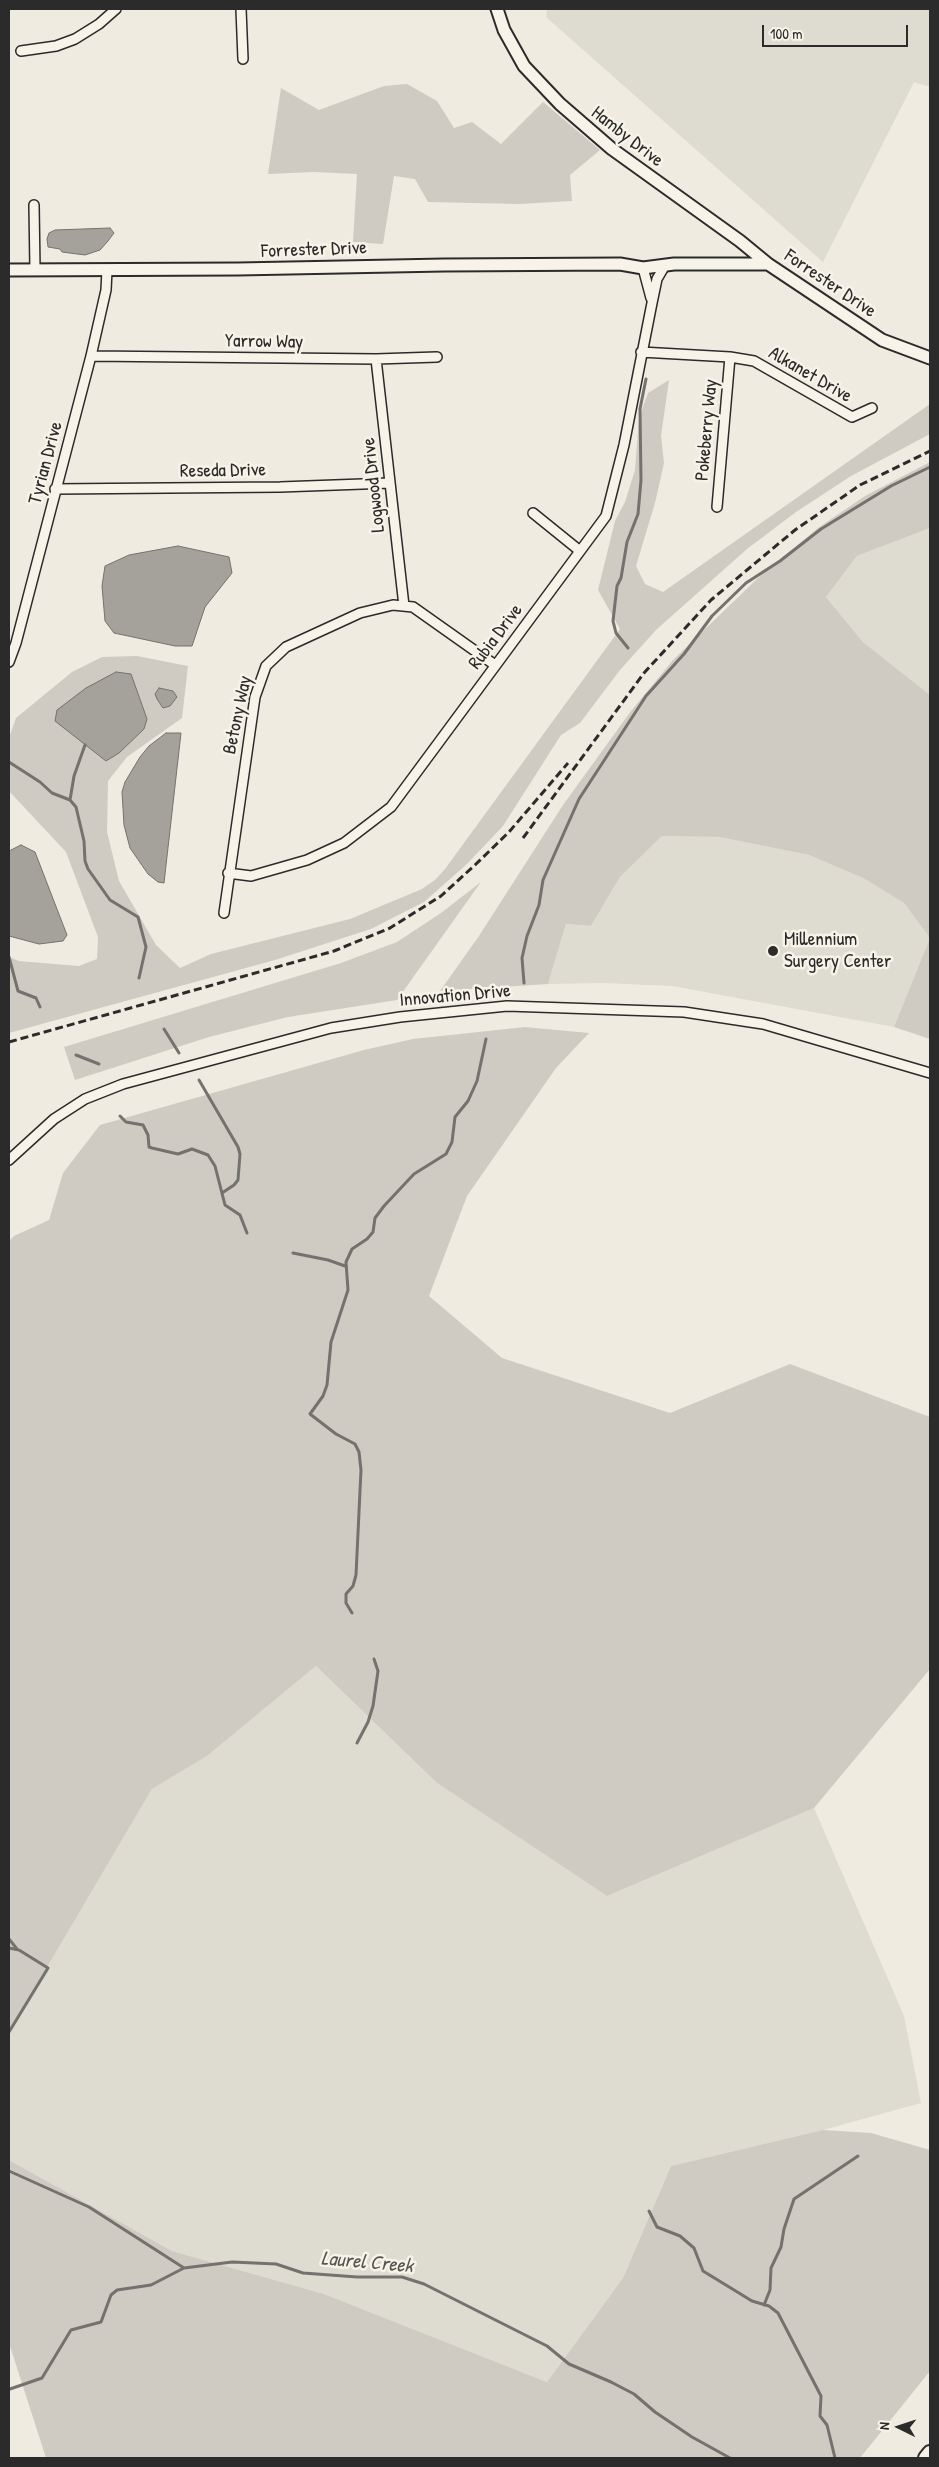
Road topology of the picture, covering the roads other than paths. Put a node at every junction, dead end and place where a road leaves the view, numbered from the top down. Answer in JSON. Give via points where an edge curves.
{"nodes":[{"id":1,"x":116,"y":9,"type":"edge"},
{"id":2,"x":241,"y":9,"type":"edge"},
{"id":3,"x":497,"y":9,"type":"edge"},
{"id":4,"x":20,"y":51,"type":"dead end"},
{"id":5,"x":243,"y":59,"type":"dead end"},
{"id":6,"x":34,"y":205,"type":"dead end"},
{"id":7,"x":620,"y":264,"type":"junction"},
{"id":8,"x":768,"y":264,"type":"junction"},
{"id":9,"x":669,"y":265,"type":"junction"},
{"id":10,"x":643,"y":268,"type":"junction"},
{"id":11,"x":9,"y":270,"type":"edge"},
{"id":12,"x":35,"y":270,"type":"junction"},
{"id":13,"x":107,"y":270,"type":"junction"},
{"id":14,"x":652,"y":303,"type":"junction"},
{"id":15,"x":641,"y":352,"type":"junction"},
{"id":16,"x":91,"y":356,"type":"junction"},
{"id":17,"x":437,"y":357,"type":"dead end"},
{"id":18,"x":730,"y":357,"type":"junction"},
{"id":19,"x":930,"y":358,"type":"edge"},
{"id":20,"x":376,"y":360,"type":"junction"},
{"id":21,"x":872,"y":408,"type":"dead end"},
{"id":22,"x":390,"y":482,"type":"junction"},
{"id":23,"x":55,"y":489,"type":"junction"},
{"id":24,"x":717,"y":507,"type":"dead end"},
{"id":25,"x":533,"y":513,"type":"dead end"},
{"id":26,"x":580,"y":551,"type":"junction"},
{"id":27,"x":404,"y":606,"type":"junction"},
{"id":28,"x":9,"y":662,"type":"edge"},
{"id":29,"x":495,"y":665,"type":"junction"},
{"id":30,"x":228,"y":873,"type":"junction"},
{"id":31,"x":224,"y":913,"type":"dead end"},
{"id":32,"x":930,"y":1072,"type":"edge"},
{"id":33,"x":9,"y":1160,"type":"edge"},
{"id":34,"x":930,"y":2453,"type":"edge"},
{"id":35,"x":926,"y":2458,"type":"edge"}],
"edges":[{"from":1,"to":4,"type":"street","via":[[75,39],[56,46]]},
{"from":2,"to":5,"type":"street"},
{"from":3,"to":8,"type":"street","name":"Hamby Drive","via":[[517,55],[560,104],[612,149]]},
{"from":6,"to":12,"type":"street"},
{"from":7,"to":9,"type":"street","name":"Forrester Drive","via":[[664,260]]},
{"from":7,"to":10,"type":"street","name":"Forrester Drive"},
{"from":7,"to":13,"type":"street","name":"Forrester Drive"},
{"from":8,"to":9,"type":"street","name":"Forrester Drive"},
{"from":8,"to":19,"type":"street","name":"Forrester Drive","via":[[882,340]]},
{"from":9,"to":10,"type":"street","name":"Forrester Drive"},
{"from":9,"to":14,"type":"street","name":"Rubia Drive","via":[[657,279]]},
{"from":10,"to":14,"type":"street","name":"Rubia Drive"},
{"from":11,"to":12,"type":"street","name":"Forrester Drive"},
{"from":12,"to":13,"type":"street","name":"Forrester Drive"},
{"from":13,"to":16,"type":"street","name":"Tyrian Drive","via":[[106,290]]},
{"from":14,"to":15,"type":"street","name":"Rubia Drive"},
{"from":15,"to":18,"type":"street","name":"Alkanet Drive"},
{"from":15,"to":26,"type":"street","name":"Rubia Drive","via":[[624,445],[606,516]]},
{"from":16,"to":20,"type":"street","name":"Yarrow Way"},
{"from":16,"to":23,"type":"street","name":"Tyrian Drive"},
{"from":17,"to":20,"type":"street","name":"Yarrow Way"},
{"from":18,"to":21,"type":"street","name":"Alkanet Drive","via":[[754,361],[852,417]]},
{"from":18,"to":24,"type":"street","name":"Pokeberry Way"},
{"from":20,"to":22,"type":"street","name":"Logwood Drive"},
{"from":22,"to":23,"type":"street","name":"Reseda Drive","via":[[280,487]]},
{"from":22,"to":27,"type":"street","name":"Logwood Drive"},
{"from":23,"to":28,"type":"street","name":"Tyrian Drive"},
{"from":25,"to":26,"type":"street"},
{"from":26,"to":29,"type":"street","name":"Rubia Drive"},
{"from":27,"to":29,"type":"street","name":"Betony Way","via":[[412,607]]},
{"from":27,"to":30,"type":"street","name":"Betony Way","via":[[393,604],[360,613],[286,647],[266,666],[255,697]]},
{"from":29,"to":30,"type":"street","name":"Rubia Drive","via":[[391,807],[344,843],[307,860],[251,876]]},
{"from":30,"to":31,"type":"street","name":"Betony Way"},
{"from":32,"to":33,"type":"street","name":"Innovation Drive","via":[[764,1024],[702,1014],[498,1007],[331,1028],[123,1084],[54,1118]]},
{"from":34,"to":35,"type":"main road"}]}
